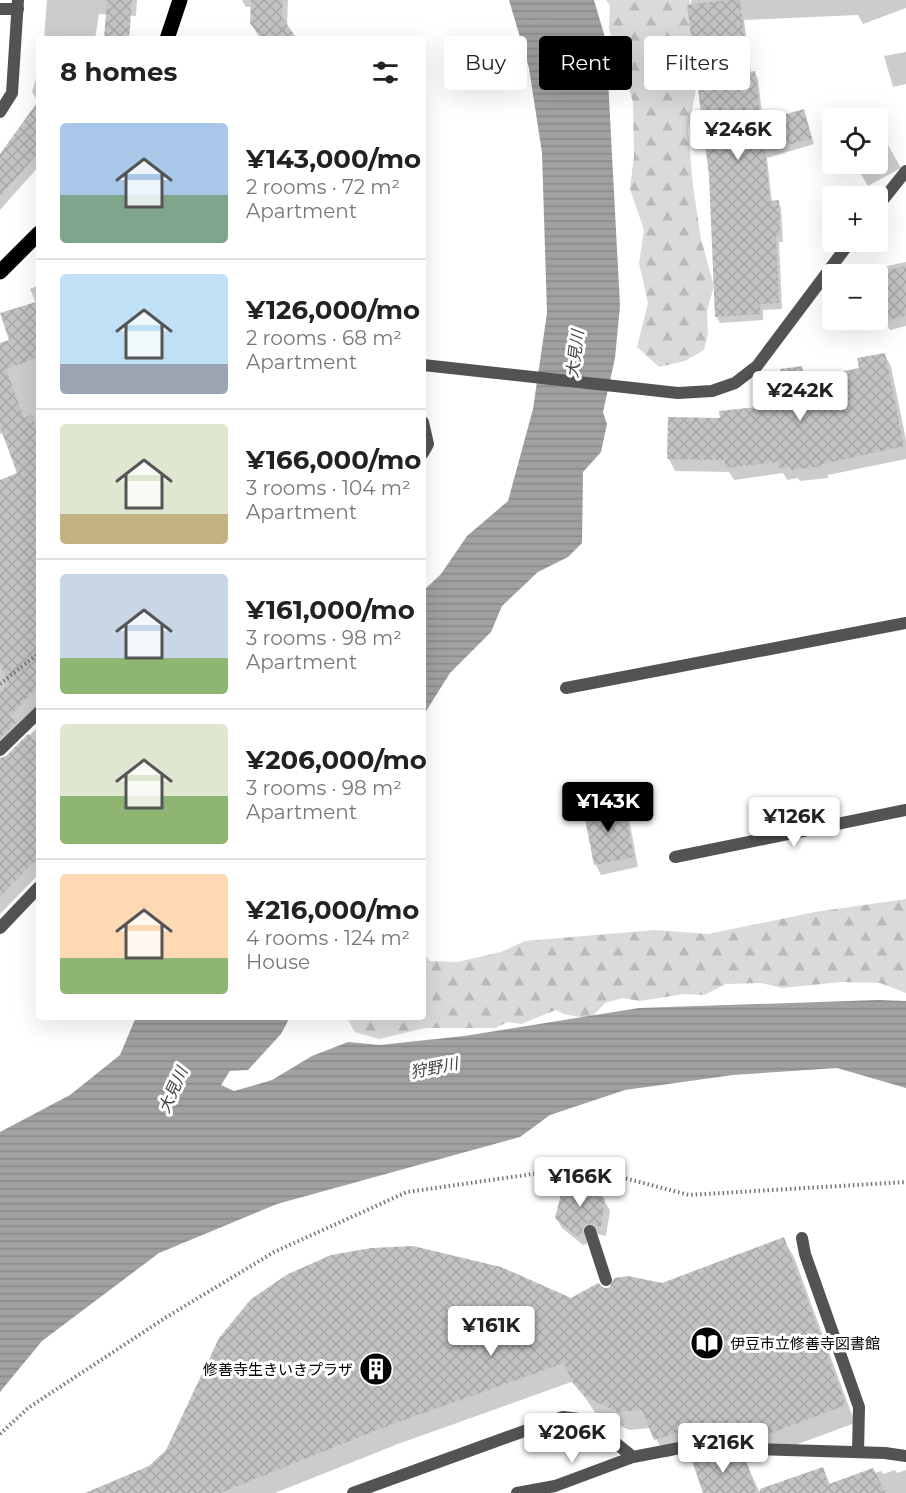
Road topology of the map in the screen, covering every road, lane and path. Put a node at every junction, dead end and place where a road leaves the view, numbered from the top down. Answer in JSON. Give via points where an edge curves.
{"nodes":[{"id":1,"x":180,"y":0,"type":"edge"},
{"id":2,"x":18,"y":4,"type":"edge"},
{"id":3,"x":0,"y":9,"type":"edge"},
{"id":4,"x":168,"y":36,"type":"edge"},
{"id":5,"x":0,"y":112,"type":"edge"},
{"id":6,"x":906,"y":171,"type":"edge"},
{"id":7,"x":888,"y":194,"type":"edge"},
{"id":8,"x":36,"y":236,"type":"edge"},
{"id":9,"x":842,"y":252,"type":"edge"},
{"id":10,"x":0,"y":272,"type":"edge"},
{"id":11,"x":426,"y":365,"type":"edge"},
{"id":12,"x":906,"y":624,"type":"edge"},
{"id":13,"x":36,"y":655,"type":"edge"},
{"id":14,"x":0,"y":684,"type":"edge"},
{"id":15,"x":566,"y":688,"type":"dead end"},
{"id":16,"x":36,"y":715,"type":"edge"},
{"id":17,"x":0,"y":750,"type":"edge"},
{"id":18,"x":906,"y":810,"type":"edge"},
{"id":19,"x":675,"y":857,"type":"dead end"},
{"id":20,"x":36,"y":890,"type":"edge"},
{"id":21,"x":0,"y":928,"type":"edge"},
{"id":22,"x":906,"y":1182,"type":"edge"},
{"id":23,"x":590,"y":1231,"type":"dead end"},
{"id":24,"x":802,"y":1238,"type":"dead end"},
{"id":25,"x":606,"y":1280,"type":"dead end"},
{"id":26,"x":0,"y":1434,"type":"edge"},
{"id":27,"x":858,"y":1452,"type":"junction"},
{"id":28,"x":906,"y":1456,"type":"edge"},
{"id":29,"x":633,"y":1457,"type":"junction"},
{"id":30,"x":352,"y":1493,"type":"edge"},
{"id":31,"x":517,"y":1493,"type":"edge"}],
"edges":[{"from":1,"to":4,"type":"main road"},
{"from":2,"to":3,"type":"street"},
{"from":2,"to":5,"type":"street","via":[[12,93]]},
{"from":6,"to":7,"type":"street"},
{"from":8,"to":10,"type":"main road"},
{"from":9,"to":11,"type":"street","via":[[757,366],[728,386],[712,391],[678,393]]},
{"from":12,"to":15,"type":"street"},
{"from":13,"to":14,"type":"path"},
{"from":16,"to":17,"type":"street"},
{"from":18,"to":19,"type":"street"},
{"from":20,"to":21,"type":"street"},
{"from":22,"to":26,"type":"path","via":[[689,1195],[582,1167],[407,1192],[273,1252],[28,1408]]},
{"from":23,"to":25,"type":"street"},
{"from":24,"to":27,"type":"street","via":[[859,1407]]},
{"from":27,"to":28,"type":"street"},
{"from":27,"to":29,"type":"street","via":[[685,1448]]},
{"from":29,"to":30,"type":"street","via":[[587,1420],[563,1417]]},
{"from":29,"to":31,"type":"street","via":[[555,1486]]}]}
